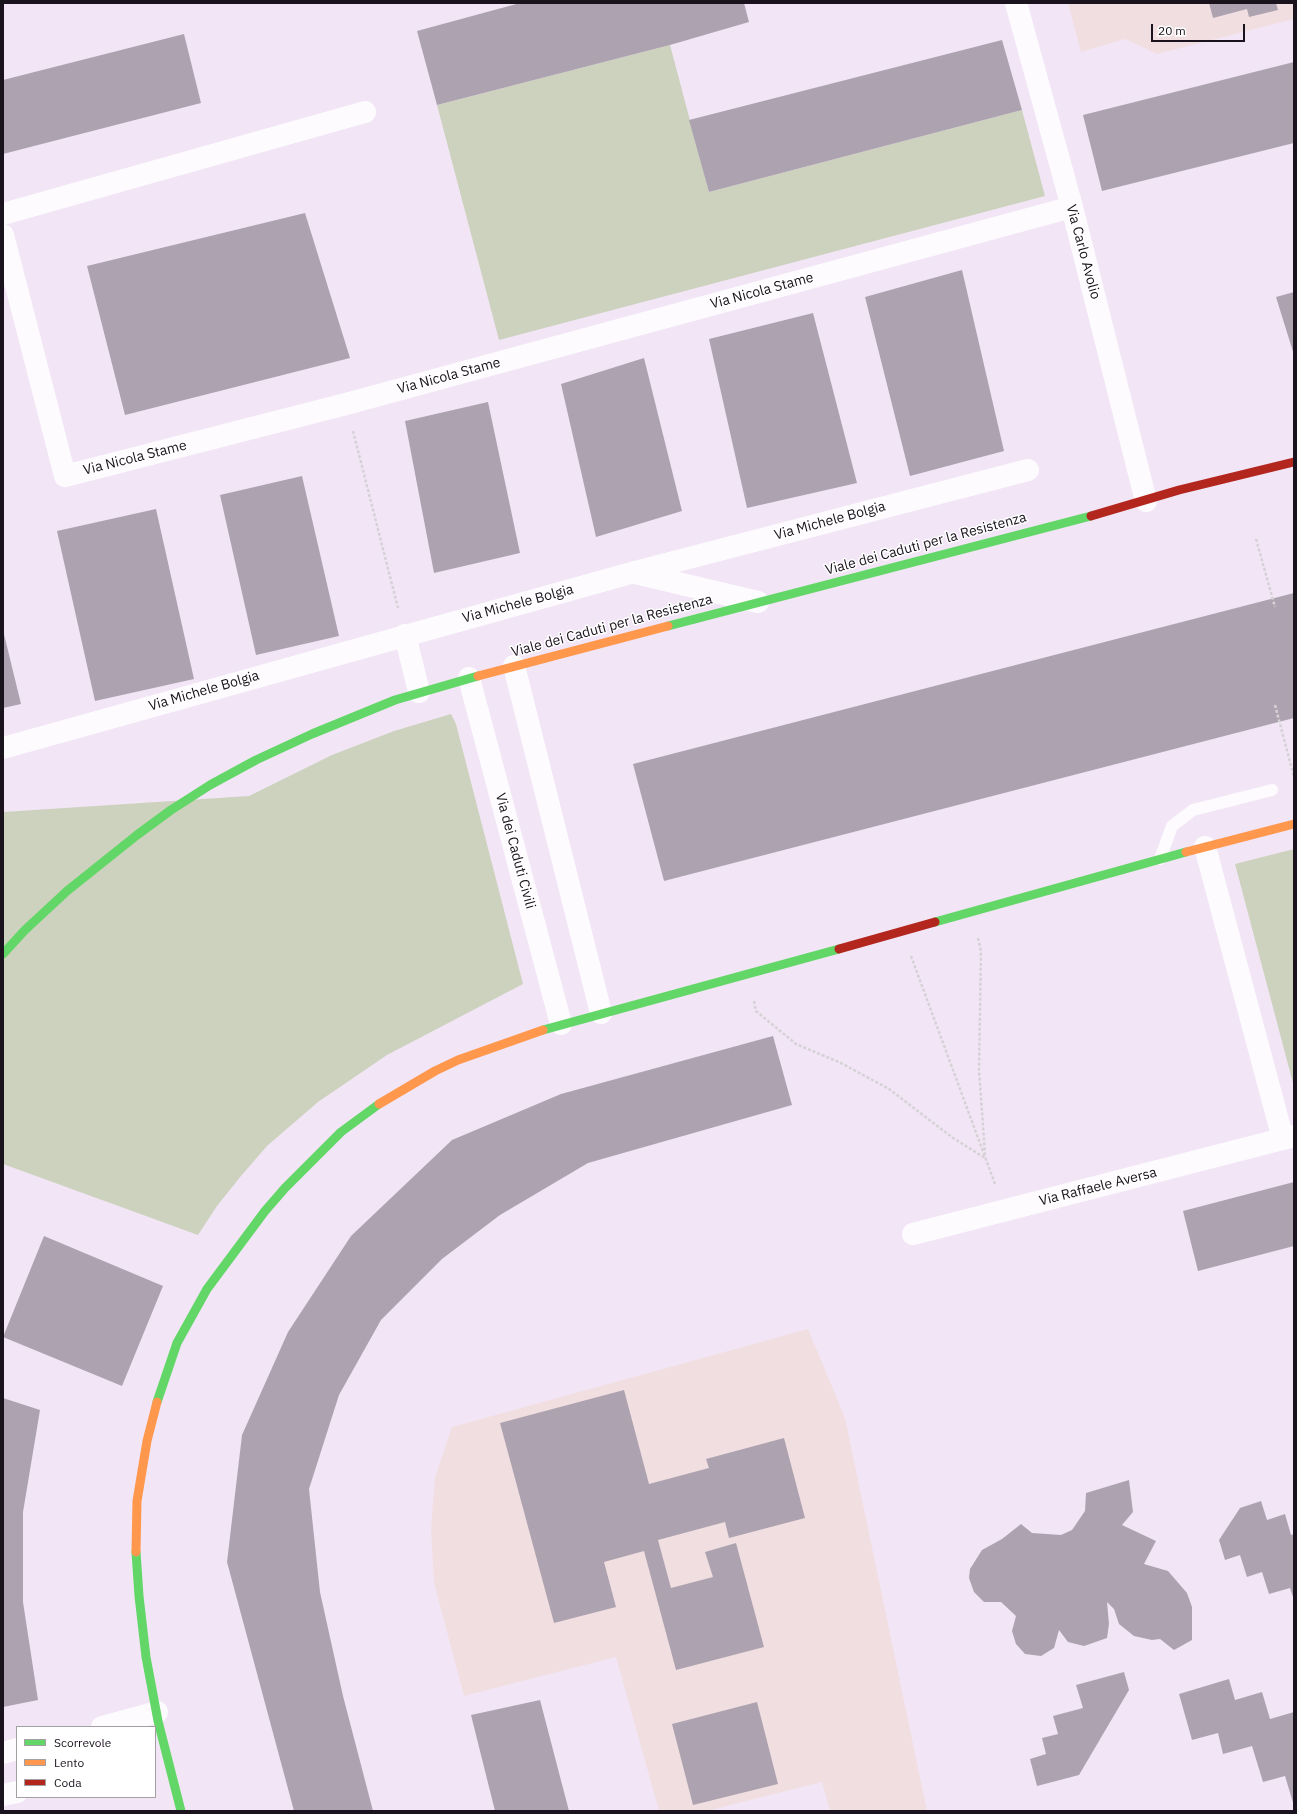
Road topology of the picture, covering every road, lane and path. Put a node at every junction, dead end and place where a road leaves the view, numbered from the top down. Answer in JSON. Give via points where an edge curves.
{"nodes":[{"id":1,"x":1016,"y":3,"type":"edge"},
{"id":2,"x":365,"y":112,"type":"dead end"},
{"id":3,"x":1072,"y":207,"type":"junction"},
{"id":4,"x":3,"y":214,"type":"edge"},
{"id":5,"x":3,"y":235,"type":"edge"},
{"id":6,"x":346,"y":404,"type":"junction"},
{"id":7,"x":1294,"y":462,"type":"edge"},
{"id":8,"x":1028,"y":470,"type":"dead end"},
{"id":9,"x":1146,"y":501,"type":"junction"},
{"id":10,"x":1256,"y":539,"type":"dead end"},
{"id":11,"x":632,"y":573,"type":"junction"},
{"id":12,"x":758,"y":602,"type":"junction"},
{"id":13,"x":1275,"y":607,"type":"dead end"},
{"id":14,"x":405,"y":635,"type":"junction"},
{"id":15,"x":514,"y":666,"type":"junction"},
{"id":16,"x":469,"y":678,"type":"junction"},
{"id":17,"x":419,"y":692,"type":"junction"},
{"id":18,"x":1275,"y":705,"type":"dead end"},
{"id":19,"x":3,"y":748,"type":"edge"},
{"id":20,"x":1294,"y":777,"type":"edge"},
{"id":21,"x":1272,"y":790,"type":"dead end"},
{"id":22,"x":1294,"y":824,"type":"edge"},
{"id":23,"x":1205,"y":847,"type":"junction"},
{"id":24,"x":1160,"y":859,"type":"junction"},
{"id":25,"x":971,"y":910,"type":"junction"},
{"id":26,"x":901,"y":930,"type":"junction"},
{"id":27,"x":3,"y":954,"type":"edge"},
{"id":28,"x":747,"y":974,"type":"junction"},
{"id":29,"x":601,"y":1012,"type":"junction"},
{"id":30,"x":561,"y":1024,"type":"junction"},
{"id":31,"x":1289,"y":1138,"type":"edge"},
{"id":32,"x":985,"y":1158,"type":"junction"},
{"id":33,"x":1005,"y":1211,"type":"junction"},
{"id":34,"x":913,"y":1234,"type":"dead end"},
{"id":35,"x":157,"y":1712,"type":"junction"},
{"id":36,"x":106,"y":1726,"type":"edge"},
{"id":37,"x":16,"y":1749,"type":"edge"},
{"id":38,"x":3,"y":1753,"type":"edge"},
{"id":39,"x":160,"y":1753,"type":"edge"},
{"id":40,"x":16,"y":1792,"type":"edge"},
{"id":41,"x":3,"y":1795,"type":"edge"},
{"id":42,"x":181,"y":1811,"type":"edge"}],
"edges":[{"from":1,"to":3,"type":"street","name":"Via Carlo Avolio"},
{"from":2,"to":4,"type":"street"},
{"from":3,"to":6,"type":"street","name":"Via Nicola Stame"},
{"from":3,"to":9,"type":"street","name":"Via Carlo Avolio"},
{"from":5,"to":6,"type":"street","name":"Via Nicola Stame","via":[[65,476]]},
{"from":6,"to":14,"type":"path"},
{"from":7,"to":9,"type":"street","name":"Viale dei Caduti per la Resistenza","via":[[1179,490]]},
{"from":8,"to":11,"type":"street","name":"Via Michele Bolgia"},
{"from":9,"to":12,"type":"street","name":"Viale dei Caduti per la Resistenza"},
{"from":10,"to":13,"type":"path"},
{"from":11,"to":12,"type":"street","name":"Via Michele Bolgia"},
{"from":11,"to":14,"type":"street","name":"Via Michele Bolgia"},
{"from":12,"to":15,"type":"street","name":"Viale dei Caduti per la Resistenza"},
{"from":14,"to":17,"type":"street"},
{"from":14,"to":19,"type":"street","name":"Via Michele Bolgia"},
{"from":15,"to":16,"type":"street","name":"Viale dei Caduti per la Resistenza"},
{"from":15,"to":29,"type":"street"},
{"from":16,"to":17,"type":"street","name":"Viale dei Caduti per la Resistenza"},
{"from":16,"to":30,"type":"street","name":"Via dei Caduti Civili"},
{"from":17,"to":27,"type":"street","name":"Viale dei Caduti per la Resistenza","via":[[341,721],[256,760],[210,786],[137,835],[67,891]]},
{"from":18,"to":20,"type":"path"},
{"from":21,"to":24,"type":"lane","via":[[1192,810],[1172,826]]},
{"from":22,"to":23,"type":"street"},
{"from":23,"to":24,"type":"street"},
{"from":23,"to":31,"type":"street","name":"Via Raffaele Aversa"},
{"from":24,"to":25,"type":"street"},
{"from":25,"to":26,"type":"street"},
{"from":25,"to":32,"type":"path","via":[[982,951],[979,1070]]},
{"from":26,"to":28,"type":"street"},
{"from":26,"to":32,"type":"path"},
{"from":28,"to":29,"type":"street"},
{"from":28,"to":32,"type":"path","via":[[756,1011],[796,1044],[841,1063],[890,1089],[953,1138]]},
{"from":29,"to":30,"type":"street"},
{"from":30,"to":35,"type":"street","via":[[458,1060],[370,1109],[341,1132],[285,1188],[247,1233],[207,1289],[177,1343],[168,1367],[147,1441],[137,1501],[136,1561],[139,1596],[146,1658]]},
{"from":31,"to":33,"type":"street","name":"Via Raffaele Aversa"},
{"from":32,"to":33,"type":"path"},
{"from":33,"to":34,"type":"street","name":"Via Raffaele Aversa"},
{"from":35,"to":36,"type":"street"},
{"from":35,"to":39,"type":"street"},
{"from":37,"to":38,"type":"street"},
{"from":39,"to":42,"type":"street"},
{"from":40,"to":41,"type":"street"}]}
